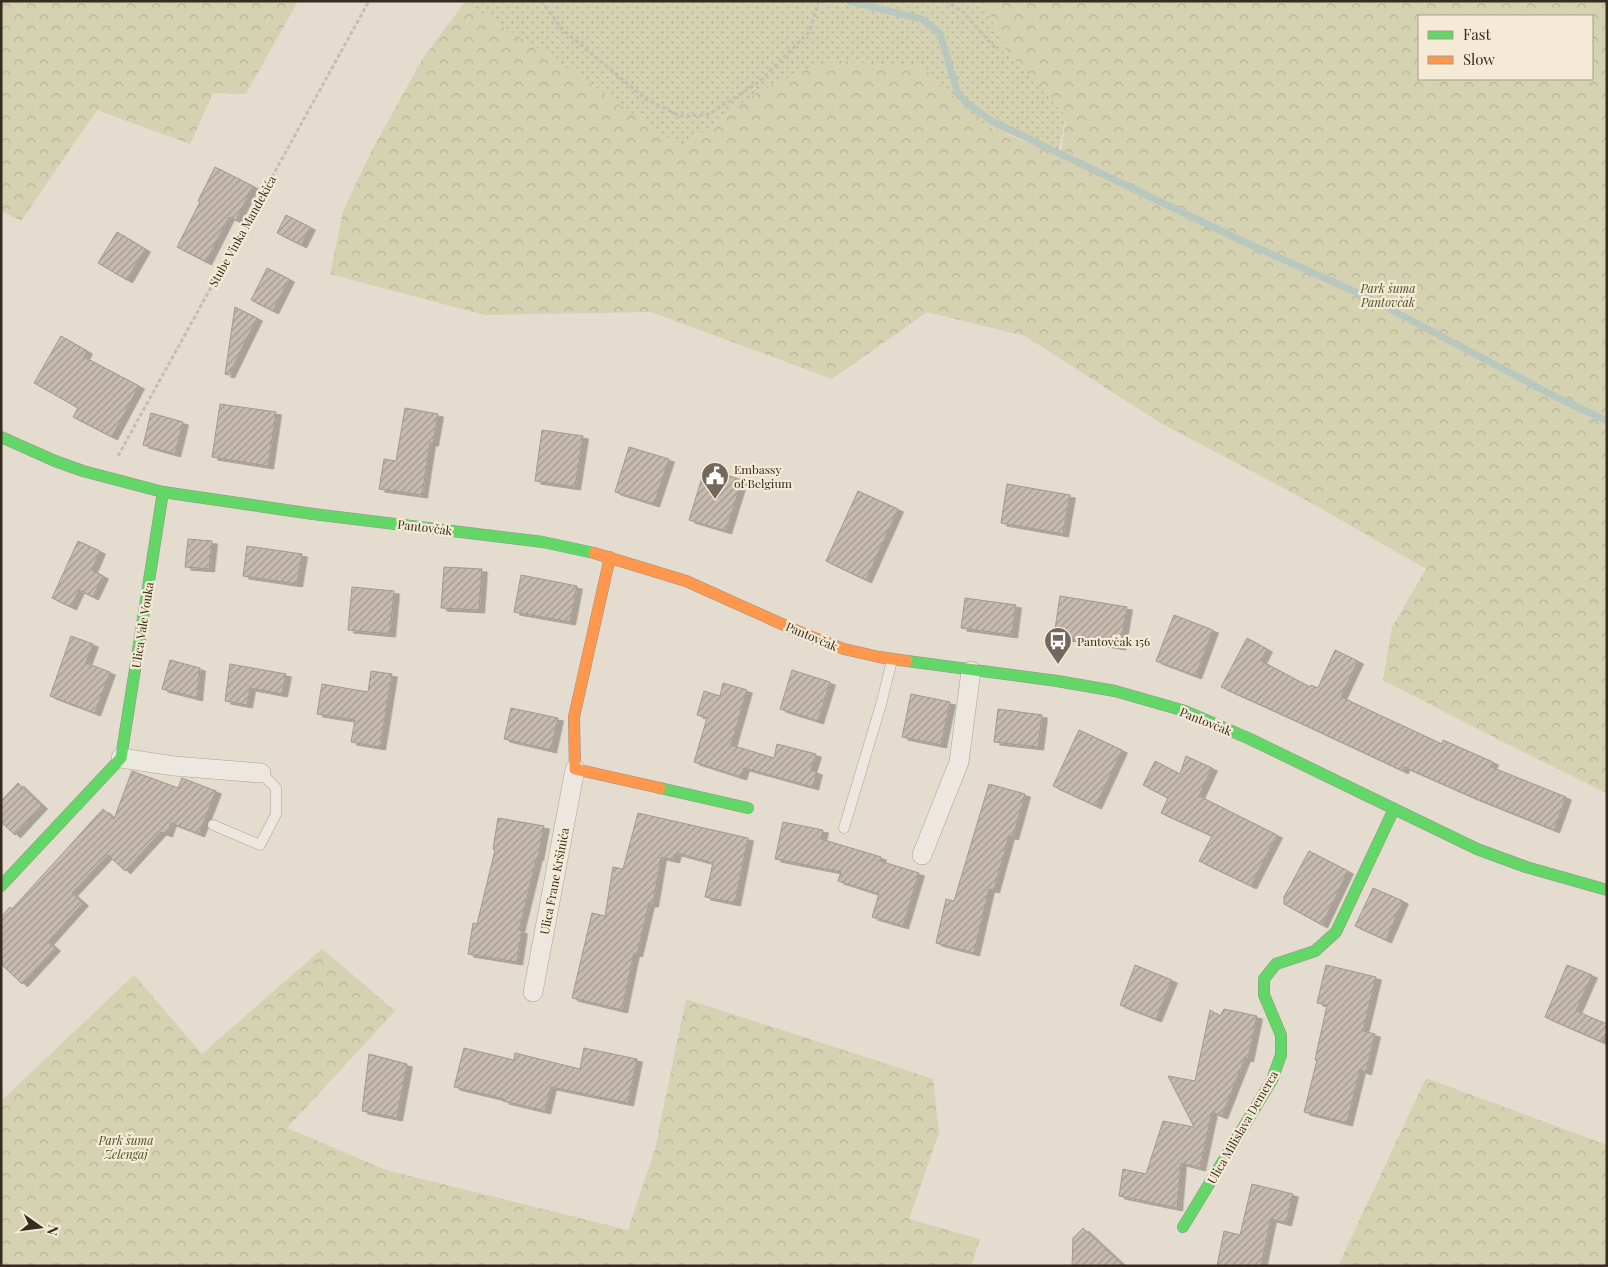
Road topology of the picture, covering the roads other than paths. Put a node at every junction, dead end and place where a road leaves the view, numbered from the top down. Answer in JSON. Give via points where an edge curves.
{"nodes":[{"id":1,"x":1,"y":437,"type":"edge"},
{"id":2,"x":163,"y":492,"type":"junction"},
{"id":3,"x":610,"y":557,"type":"junction"},
{"id":4,"x":892,"y":660,"type":"junction"},
{"id":5,"x":971,"y":670,"type":"junction"},
{"id":6,"x":121,"y":758,"type":"junction"},
{"id":7,"x":575,"y":769,"type":"junction"},
{"id":8,"x":261,"y":773,"type":"joint"},
{"id":9,"x":748,"y":808,"type":"dead end"},
{"id":10,"x":1394,"y":809,"type":"junction"},
{"id":11,"x":214,"y":825,"type":"dead end"},
{"id":12,"x":844,"y":828,"type":"dead end"},
{"id":13,"x":922,"y":855,"type":"dead end"},
{"id":14,"x":1,"y":886,"type":"edge"},
{"id":15,"x":1607,"y":890,"type":"edge"},
{"id":16,"x":534,"y":992,"type":"dead end"},
{"id":17,"x":1183,"y":1227,"type":"dead end"}],
"edges":[{"from":1,"to":2,"type":"main road","name":"Pantovčak","via":[[83,471]]},
{"from":2,"to":3,"type":"main road","name":"Pantovčak","via":[[543,542]]},
{"from":2,"to":6,"type":"main road","name":"Ulica Vale Vouka"},
{"from":3,"to":4,"type":"main road","name":"Pantovčak","via":[[686,581],[844,649]]},
{"from":3,"to":7,"type":"main road","name":"Ulica Frane Kršinića","via":[[574,717]]},
{"from":4,"to":5,"type":"main road","name":"Pantovčak"},
{"from":4,"to":12,"type":"lane"},
{"from":5,"to":10,"type":"main road","name":"Pantovčak","via":[[1116,691],[1185,712],[1250,739]]},
{"from":5,"to":13,"type":"street","via":[[959,762]]},
{"from":6,"to":8,"type":"street"},
{"from":6,"to":14,"type":"main road"},
{"from":7,"to":9,"type":"main road"},
{"from":7,"to":16,"type":"street","name":"Ulica Frane Kršinića"},
{"from":8,"to":11,"type":"lane","via":[[276,788],[276,814],[260,845]]},
{"from":10,"to":15,"type":"main road","name":"Pantovčak","via":[[1477,849]]},
{"from":10,"to":17,"type":"main road","name":"Ulica Milislava Demerca","via":[[1336,932],[1315,951],[1276,964],[1264,979],[1264,995],[1281,1035],[1281,1055],[1272,1080]]}]}
